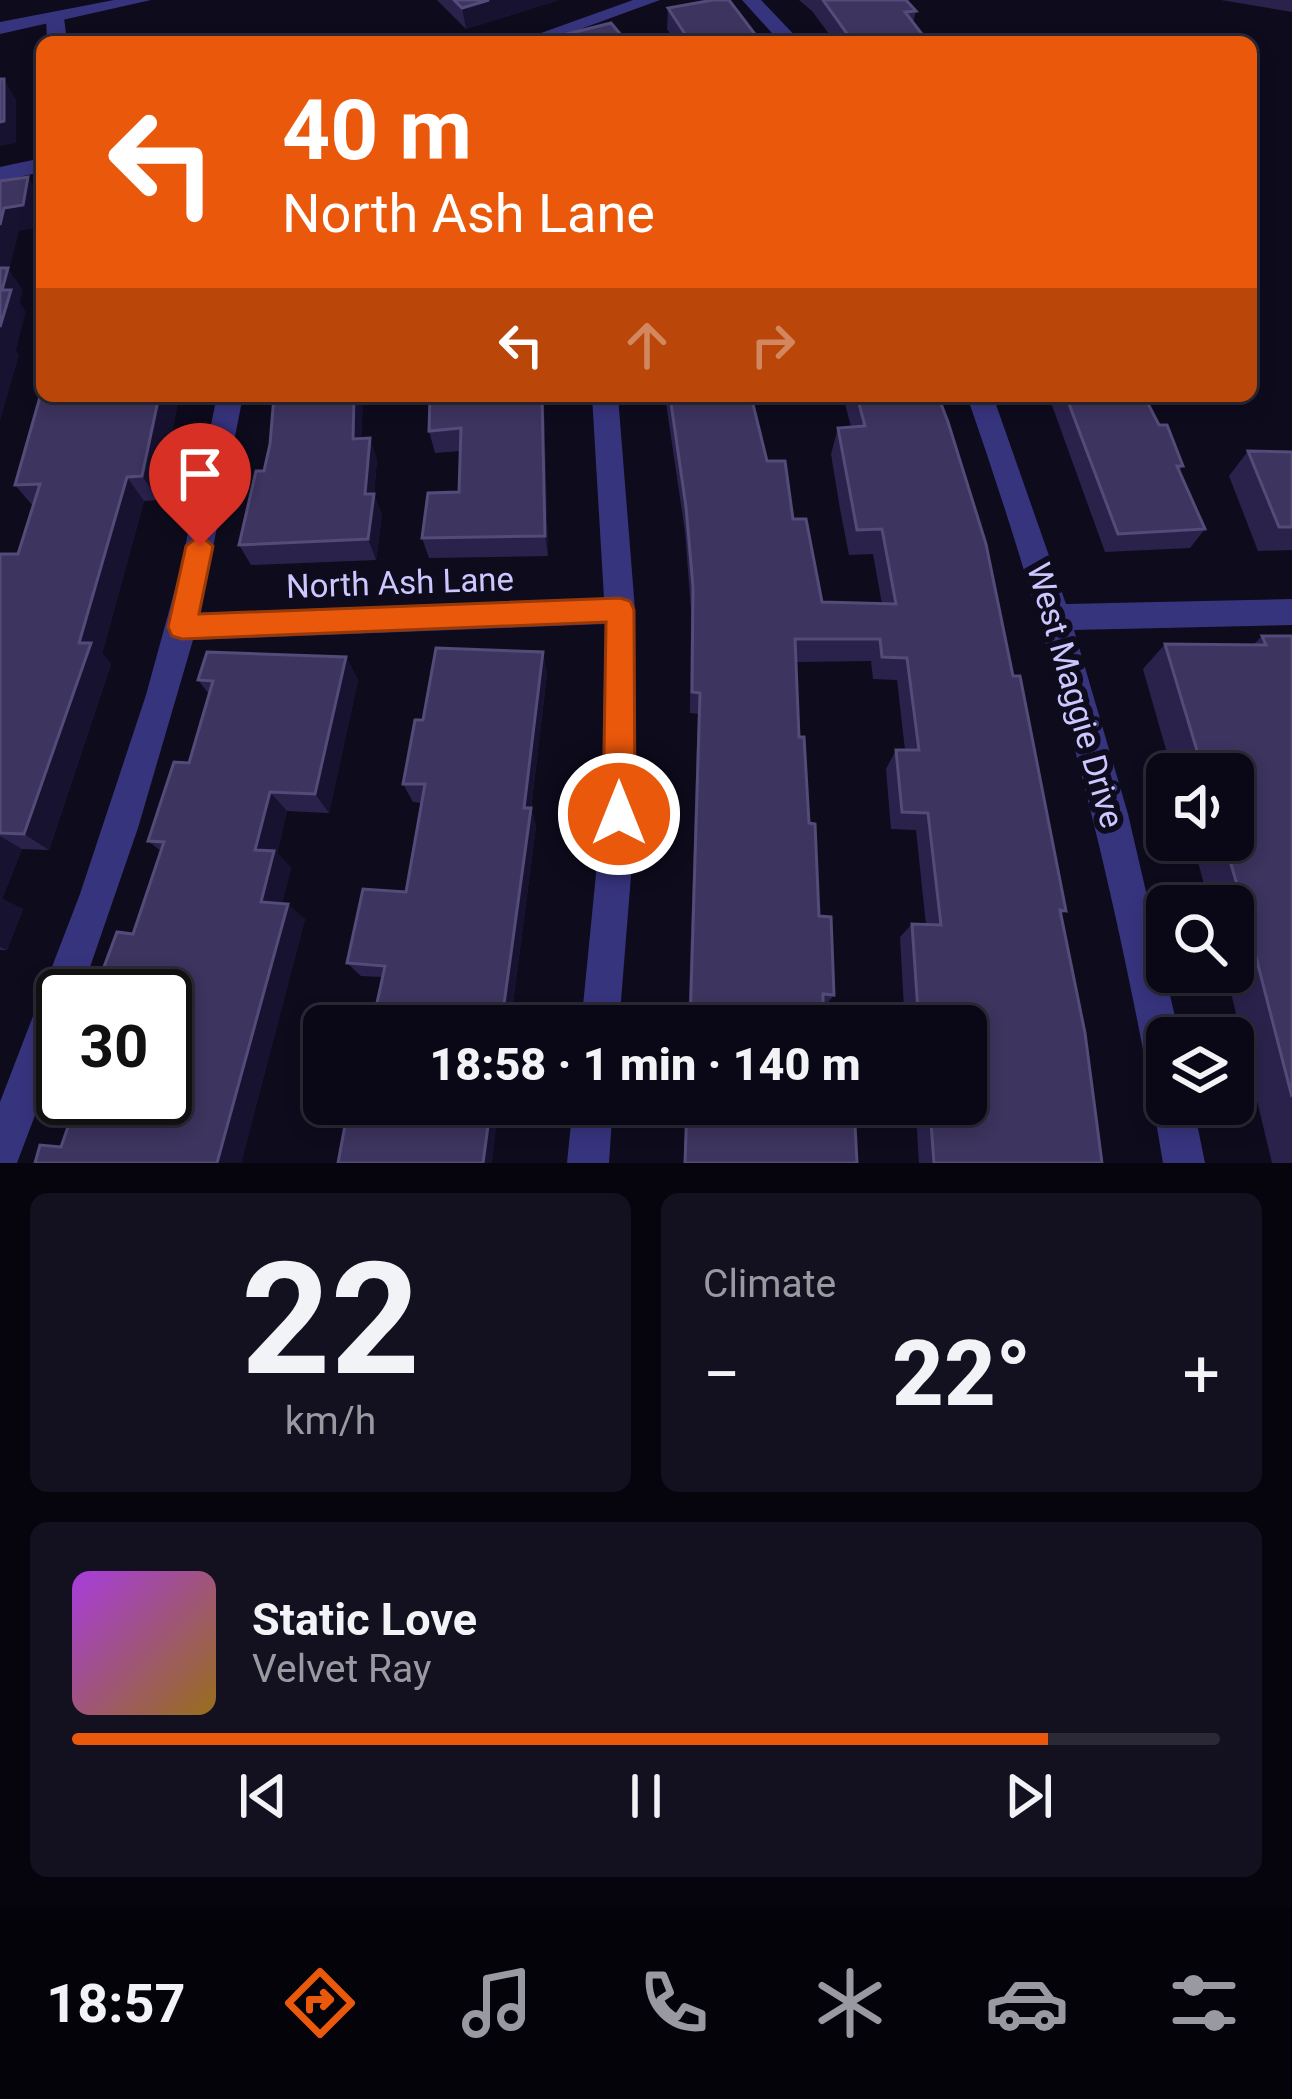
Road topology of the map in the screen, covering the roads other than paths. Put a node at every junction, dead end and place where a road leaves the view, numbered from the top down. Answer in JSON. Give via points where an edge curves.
{"nodes":[{"id":1,"x":142,"y":0,"type":"edge"},
{"id":2,"x":651,"y":0,"type":"edge"},
{"id":3,"x":751,"y":0,"type":"edge"},
{"id":4,"x":55,"y":18,"type":"junction"},
{"id":5,"x":0,"y":28,"type":"edge"},
{"id":6,"x":56,"y":36,"type":"edge"},
{"id":7,"x":544,"y":36,"type":"edge"},
{"id":8,"x":785,"y":36,"type":"edge"},
{"id":9,"x":36,"y":166,"type":"edge"},
{"id":10,"x":0,"y":174,"type":"edge"},
{"id":11,"x":229,"y":402,"type":"edge"},
{"id":12,"x":605,"y":402,"type":"edge"},
{"id":13,"x":982,"y":402,"type":"edge"},
{"id":14,"x":620,"y":610,"type":"junction"},
{"id":15,"x":1292,"y":612,"type":"edge"},
{"id":16,"x":1054,"y":616,"type":"junction"},
{"id":17,"x":182,"y":627,"type":"junction"},
{"id":18,"x":602,"y":1005,"type":"edge"},
{"id":19,"x":1156,"y":1017,"type":"edge"},
{"id":20,"x":591,"y":1125,"type":"edge"},
{"id":21,"x":1177,"y":1125,"type":"edge"},
{"id":22,"x":0,"y":1154,"type":"edge"},
{"id":23,"x":588,"y":1163,"type":"edge"},
{"id":24,"x":1184,"y":1163,"type":"edge"}],
"edges":[{"from":1,"to":4,"type":"street"},
{"from":2,"to":7,"type":"street"},
{"from":3,"to":8,"type":"street"},
{"from":4,"to":5,"type":"street"},
{"from":4,"to":6,"type":"street"},
{"from":9,"to":10,"type":"street"},
{"from":11,"to":17,"type":"street"},
{"from":12,"to":14,"type":"street"},
{"from":13,"to":16,"type":"street","name":"West Maggie Drive"},
{"from":14,"to":17,"type":"street","name":"North Ash Lane"},
{"from":14,"to":18,"type":"street","via":[[619,814]]},
{"from":15,"to":16,"type":"street"},
{"from":16,"to":19,"type":"street","name":"West Maggie Drive","via":[[1118,837]]},
{"from":17,"to":22,"type":"street","via":[[74,964]]},
{"from":20,"to":23,"type":"street"},
{"from":21,"to":24,"type":"street"}]}
